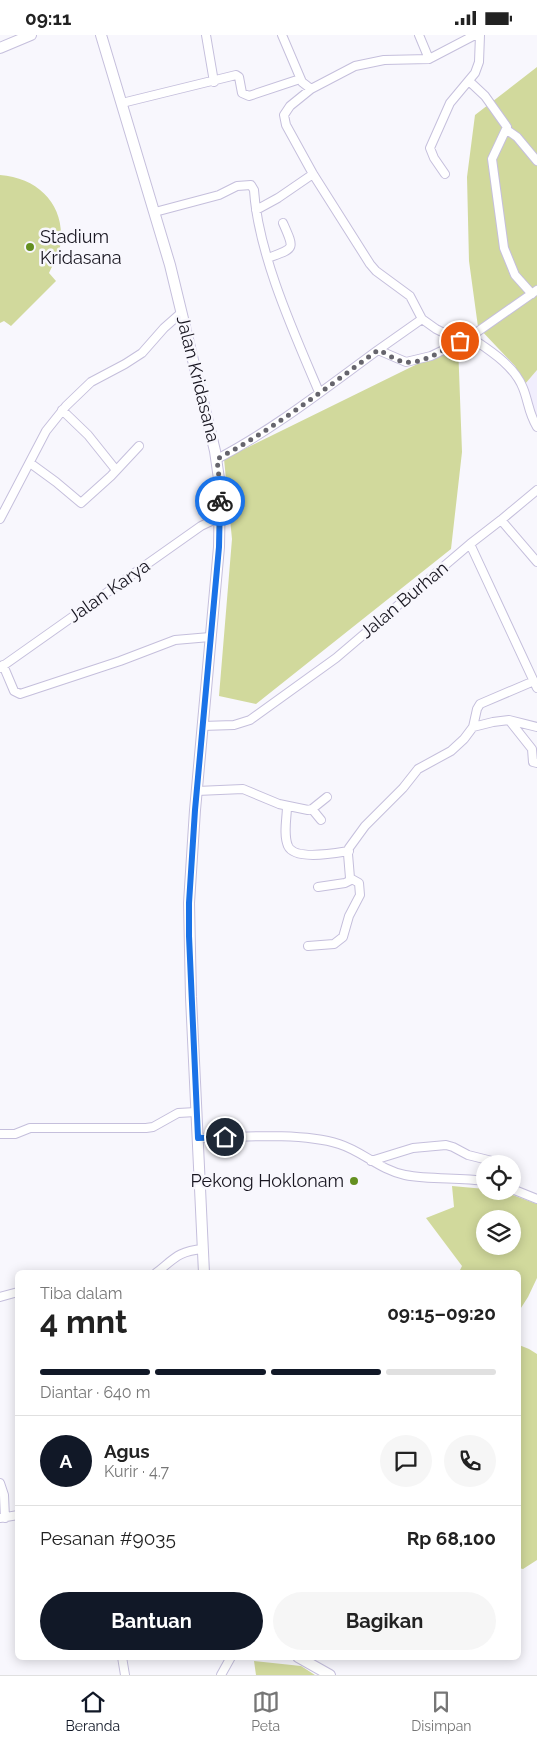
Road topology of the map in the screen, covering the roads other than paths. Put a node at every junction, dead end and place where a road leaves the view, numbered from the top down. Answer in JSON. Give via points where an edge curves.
{"nodes":[{"id":1,"x":31,"y":35,"type":"edge"},
{"id":2,"x":102,"y":35,"type":"edge"},
{"id":3,"x":206,"y":35,"type":"edge"},
{"id":4,"x":282,"y":35,"type":"edge"},
{"id":5,"x":419,"y":35,"type":"edge"},
{"id":6,"x":475,"y":35,"type":"edge"},
{"id":7,"x":480,"y":35,"type":"edge"},
{"id":8,"x":0,"y":48,"type":"edge"},
{"id":9,"x":429,"y":59,"type":"junction"},
{"id":10,"x":300,"y":79,"type":"junction"},
{"id":11,"x":469,"y":81,"type":"junction"},
{"id":12,"x":214,"y":82,"type":"junction"},
{"id":13,"x":312,"y":89,"type":"junction"},
{"id":14,"x":122,"y":103,"type":"junction"},
{"id":15,"x":507,"y":130,"type":"junction"},
{"id":16,"x":537,"y":161,"type":"edge"},
{"id":17,"x":313,"y":174,"type":"junction"},
{"id":18,"x":445,"y":174,"type":"dead end"},
{"id":19,"x":256,"y":210,"type":"junction"},
{"id":20,"x":155,"y":212,"type":"junction"},
{"id":21,"x":283,"y":223,"type":"dead end"},
{"id":22,"x":268,"y":258,"type":"junction"},
{"id":23,"x":534,"y":292,"type":"edge"},
{"id":24,"x":181,"y":313,"type":"junction"},
{"id":25,"x":422,"y":319,"type":"junction"},
{"id":26,"x":470,"y":337,"type":"junction"},
{"id":27,"x":460,"y":341,"type":"junction"},
{"id":28,"x":378,"y":350,"type":"junction"},
{"id":29,"x":319,"y":392,"type":"junction"},
{"id":30,"x":62,"y":410,"type":"junction"},
{"id":31,"x":537,"y":427,"type":"edge"},
{"id":32,"x":139,"y":446,"type":"dead end"},
{"id":33,"x":217,"y":459,"type":"junction"},
{"id":34,"x":30,"y":463,"type":"junction"},
{"id":35,"x":116,"y":471,"type":"junction"},
{"id":36,"x":537,"y":490,"type":"edge"},
{"id":37,"x":220,"y":517,"type":"junction"},
{"id":38,"x":0,"y":519,"type":"edge"},
{"id":39,"x":501,"y":519,"type":"junction"},
{"id":40,"x":470,"y":544,"type":"junction"},
{"id":41,"x":537,"y":563,"type":"edge"},
{"id":42,"x":210,"y":637,"type":"junction"},
{"id":43,"x":2,"y":667,"type":"edge"},
{"id":44,"x":535,"y":684,"type":"edge"},
{"id":45,"x":509,"y":720,"type":"junction"},
{"id":46,"x":202,"y":726,"type":"junction"},
{"id":47,"x":473,"y":727,"type":"junction"},
{"id":48,"x":537,"y":727,"type":"edge"},
{"id":49,"x":537,"y":763,"type":"edge"},
{"id":50,"x":197,"y":791,"type":"junction"},
{"id":51,"x":326,"y":797,"type":"dead end"},
{"id":52,"x":287,"y":806,"type":"junction"},
{"id":53,"x":312,"y":809,"type":"junction"},
{"id":54,"x":321,"y":820,"type":"dead end"},
{"id":55,"x":348,"y":851,"type":"junction"},
{"id":56,"x":352,"y":880,"type":"junction"},
{"id":57,"x":318,"y":887,"type":"dead end"},
{"id":58,"x":308,"y":946,"type":"dead end"},
{"id":59,"x":196,"y":1112,"type":"junction"},
{"id":60,"x":0,"y":1134,"type":"edge"},
{"id":61,"x":198,"y":1138,"type":"junction"},
{"id":62,"x":476,"y":1157,"type":"edge"},
{"id":63,"x":371,"y":1161,"type":"junction"},
{"id":64,"x":476,"y":1180,"type":"edge"},
{"id":65,"x":521,"y":1193,"type":"edge"},
{"id":66,"x":537,"y":1199,"type":"edge"},
{"id":67,"x":203,"y":1249,"type":"junction"},
{"id":68,"x":159,"y":1270,"type":"edge"},
{"id":69,"x":204,"y":1270,"type":"edge"},
{"id":70,"x":15,"y":1293,"type":"edge"},
{"id":71,"x":0,"y":1297,"type":"edge"},
{"id":72,"x":0,"y":1483,"type":"edge"},
{"id":73,"x":15,"y":1516,"type":"edge"},
{"id":74,"x":2,"y":1518,"type":"edge"},
{"id":75,"x":122,"y":1660,"type":"edge"},
{"id":76,"x":229,"y":1660,"type":"edge"},
{"id":77,"x":303,"y":1660,"type":"edge"},
{"id":78,"x":125,"y":1675,"type":"edge"},
{"id":79,"x":221,"y":1675,"type":"edge"},
{"id":80,"x":330,"y":1675,"type":"edge"}],
"edges":[{"from":1,"to":8,"type":"street"},
{"from":2,"to":14,"type":"street","name":"Jalan Kridasana"},
{"from":3,"to":12,"type":"street"},
{"from":4,"to":10,"type":"street"},
{"from":5,"to":9,"type":"street"},
{"from":6,"to":9,"type":"street"},
{"from":7,"to":11,"type":"street","via":[[478,68]]},
{"from":9,"to":13,"type":"street","via":[[371,61]]},
{"from":10,"to":12,"type":"street","via":[[249,96],[242,93],[238,75]]},
{"from":10,"to":13,"type":"street"},
{"from":11,"to":15,"type":"street","via":[[485,96]]},
{"from":11,"to":18,"type":"street","via":[[450,103],[430,148]]},
{"from":12,"to":14,"type":"street"},
{"from":13,"to":17,"type":"street","via":[[290,106],[284,115],[286,125]]},
{"from":14,"to":20,"type":"street","name":"Jalan Kridasana"},
{"from":15,"to":16,"type":"street"},
{"from":15,"to":23,"type":"street","via":[[492,159],[504,248],[515,275]]},
{"from":17,"to":19,"type":"street"},
{"from":17,"to":25,"type":"street","via":[[370,264],[410,297]]},
{"from":19,"to":20,"type":"street","via":[[253,188],[243,185],[219,195]]},
{"from":19,"to":22,"type":"street"},
{"from":20,"to":24,"type":"street","name":"Jalan Kridasana"},
{"from":21,"to":22,"type":"street","via":[[291,247]]},
{"from":22,"to":29,"type":"street"},
{"from":23,"to":26,"type":"street"},
{"from":24,"to":30,"type":"street","via":[[142,353],[91,381]]},
{"from":24,"to":33,"type":"street","name":"Jalan Kridasana"},
{"from":25,"to":27,"type":"street"},
{"from":25,"to":28,"type":"street"},
{"from":26,"to":27,"type":"street"},
{"from":26,"to":31,"type":"street","via":[[504,362],[521,383],[528,411]]},
{"from":27,"to":28,"type":"street","via":[[431,357],[406,362]]},
{"from":28,"to":29,"type":"street"},
{"from":29,"to":33,"type":"street","via":[[266,430]]},
{"from":30,"to":34,"type":"street","via":[[46,431]]},
{"from":30,"to":35,"type":"street","via":[[88,435]]},
{"from":32,"to":35,"type":"street"},
{"from":33,"to":37,"type":"street","name":"Jalan Kridasana"},
{"from":34,"to":35,"type":"street","via":[[81,503]]},
{"from":34,"to":38,"type":"street"},
{"from":36,"to":39,"type":"street","name":"Jalan Burhan"},
{"from":37,"to":42,"type":"street","name":"Jalan Kridasana"},
{"from":37,"to":43,"type":"street","name":"Jalan Karya","via":[[201,526]]},
{"from":39,"to":40,"type":"street","name":"Jalan Burhan"},
{"from":39,"to":41,"type":"street"},
{"from":40,"to":44,"type":"street"},
{"from":40,"to":46,"type":"street","name":"Jalan Burhan","via":[[336,658],[250,721]]},
{"from":42,"to":43,"type":"street","via":[[175,640],[20,694],[14,691]]},
{"from":42,"to":46,"type":"street","name":"Jalan Kridasana"},
{"from":44,"to":47,"type":"street","via":[[480,704]]},
{"from":45,"to":47,"type":"street"},
{"from":45,"to":48,"type":"street"},
{"from":45,"to":49,"type":"street","via":[[532,749],[532,762]]},
{"from":46,"to":50,"type":"street","name":"Jalan Kridasana"},
{"from":47,"to":55,"type":"street","via":[[451,751],[418,769],[364,826]]},
{"from":50,"to":52,"type":"street","via":[[243,789]]},
{"from":50,"to":59,"type":"street","name":"Jalan Kridasana","via":[[189,903]]},
{"from":51,"to":53,"type":"street"},
{"from":52,"to":53,"type":"street"},
{"from":52,"to":55,"type":"street","via":[[286,839],[292,850],[309,855]]},
{"from":53,"to":54,"type":"street"},
{"from":55,"to":56,"type":"street"},
{"from":56,"to":57,"type":"street"},
{"from":56,"to":58,"type":"street","via":[[359,883],[361,889],[343,937],[334,944]]},
{"from":59,"to":60,"type":"street","via":[[178,1113],[146,1128],[30,1128]]},
{"from":59,"to":61,"type":"street","name":"Jalan Kridasana"},
{"from":61,"to":63,"type":"street","via":[[322,1140],[344,1146]]},
{"from":61,"to":67,"type":"street","name":"Jalan Kridasana"},
{"from":62,"to":63,"type":"street","via":[[446,1145],[413,1148]]},
{"from":63,"to":64,"type":"street","via":[[409,1176]]},
{"from":65,"to":66,"type":"street"},
{"from":67,"to":68,"type":"street","via":[[178,1254]]},
{"from":67,"to":69,"type":"street","name":"Jalan Kridasana"},
{"from":70,"to":71,"type":"street"},
{"from":72,"to":74,"type":"street","via":[[4,1495]]},
{"from":73,"to":74,"type":"street"},
{"from":75,"to":78,"type":"street"},
{"from":76,"to":79,"type":"street"},
{"from":77,"to":80,"type":"street"}]}
